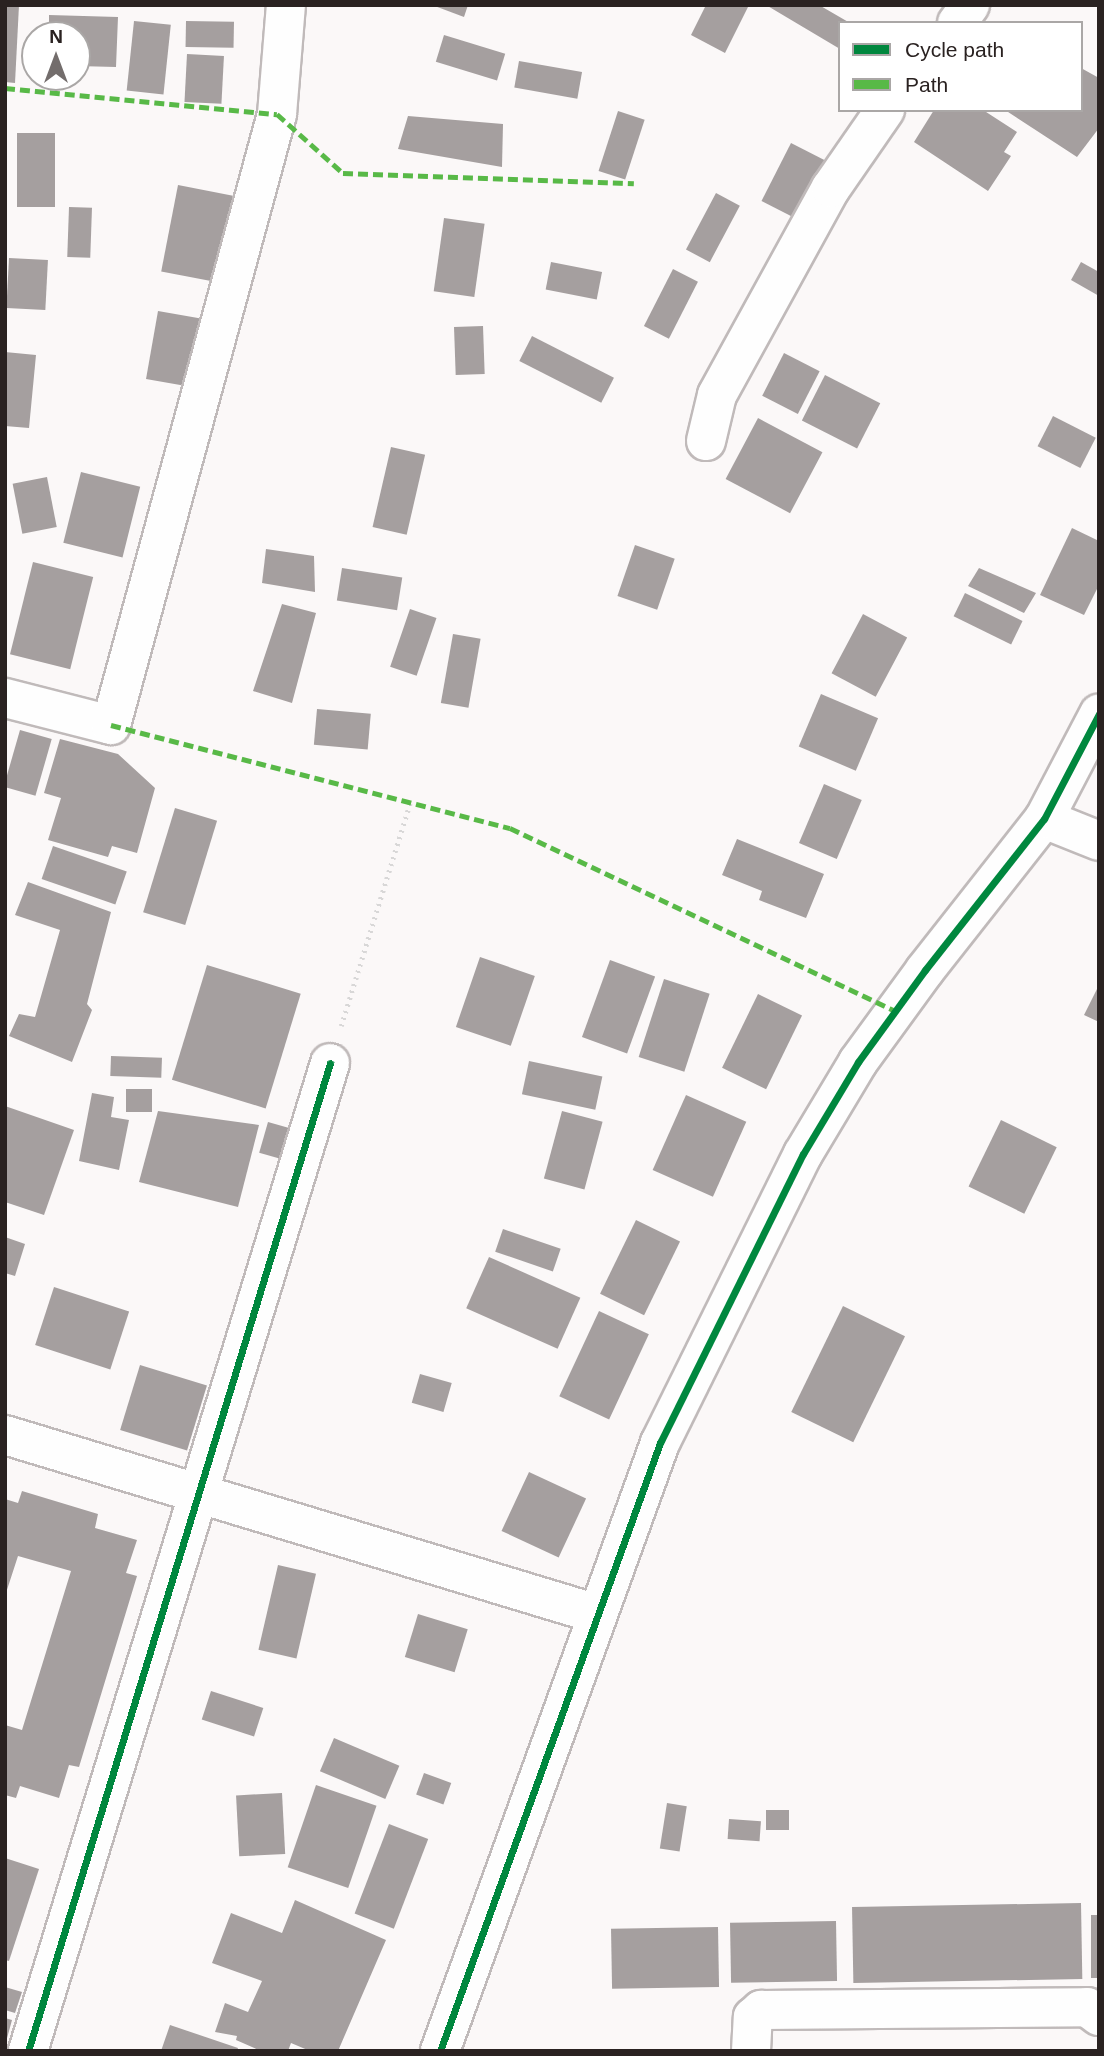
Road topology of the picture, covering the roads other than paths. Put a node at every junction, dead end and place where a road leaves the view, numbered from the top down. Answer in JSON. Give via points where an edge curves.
{"nodes":[{"id":1,"x":286,"y":5,"type":"edge"},
{"id":2,"x":970,"y":5,"type":"edge"},
{"id":3,"x":958,"y":21,"type":"edge"},
{"id":4,"x":884,"y":112,"type":"edge"},
{"id":5,"x":706,"y":441,"type":"dead end"},
{"id":6,"x":5,"y":698,"type":"edge"},
{"id":7,"x":1099,"y":714,"type":"edge"},
{"id":8,"x":1044,"y":819,"type":"junction"},
{"id":9,"x":1099,"y":841,"type":"edge"},
{"id":10,"x":330,"y":1063,"type":"road end"},
{"id":11,"x":5,"y":1435,"type":"edge"},
{"id":12,"x":199,"y":1493,"type":"junction"},
{"id":13,"x":597,"y":1614,"type":"junction"},
{"id":14,"x":1099,"y":2016,"type":"edge"},
{"id":15,"x":28,"y":2051,"type":"edge"},
{"id":16,"x":440,"y":2051,"type":"edge"},
{"id":17,"x":751,"y":2051,"type":"edge"}],
"edges":[{"from":1,"to":6,"type":"street","via":[[277,114],[111,725]]},
{"from":2,"to":3,"type":"street"},
{"from":4,"to":5,"type":"street","via":[[831,188],[717,395]]},
{"from":7,"to":8,"type":"street"},
{"from":8,"to":9,"type":"street"},
{"from":8,"to":13,"type":"street","via":[[894,1010],[803,1154],[660,1443]]},
{"from":10,"to":12,"type":"street"},
{"from":11,"to":12,"type":"street"},
{"from":12,"to":13,"type":"street"},
{"from":12,"to":15,"type":"street"},
{"from":13,"to":16,"type":"street"},
{"from":14,"to":17,"type":"street","via":[[1087,2007],[761,2010],[753,2017]]}]}
